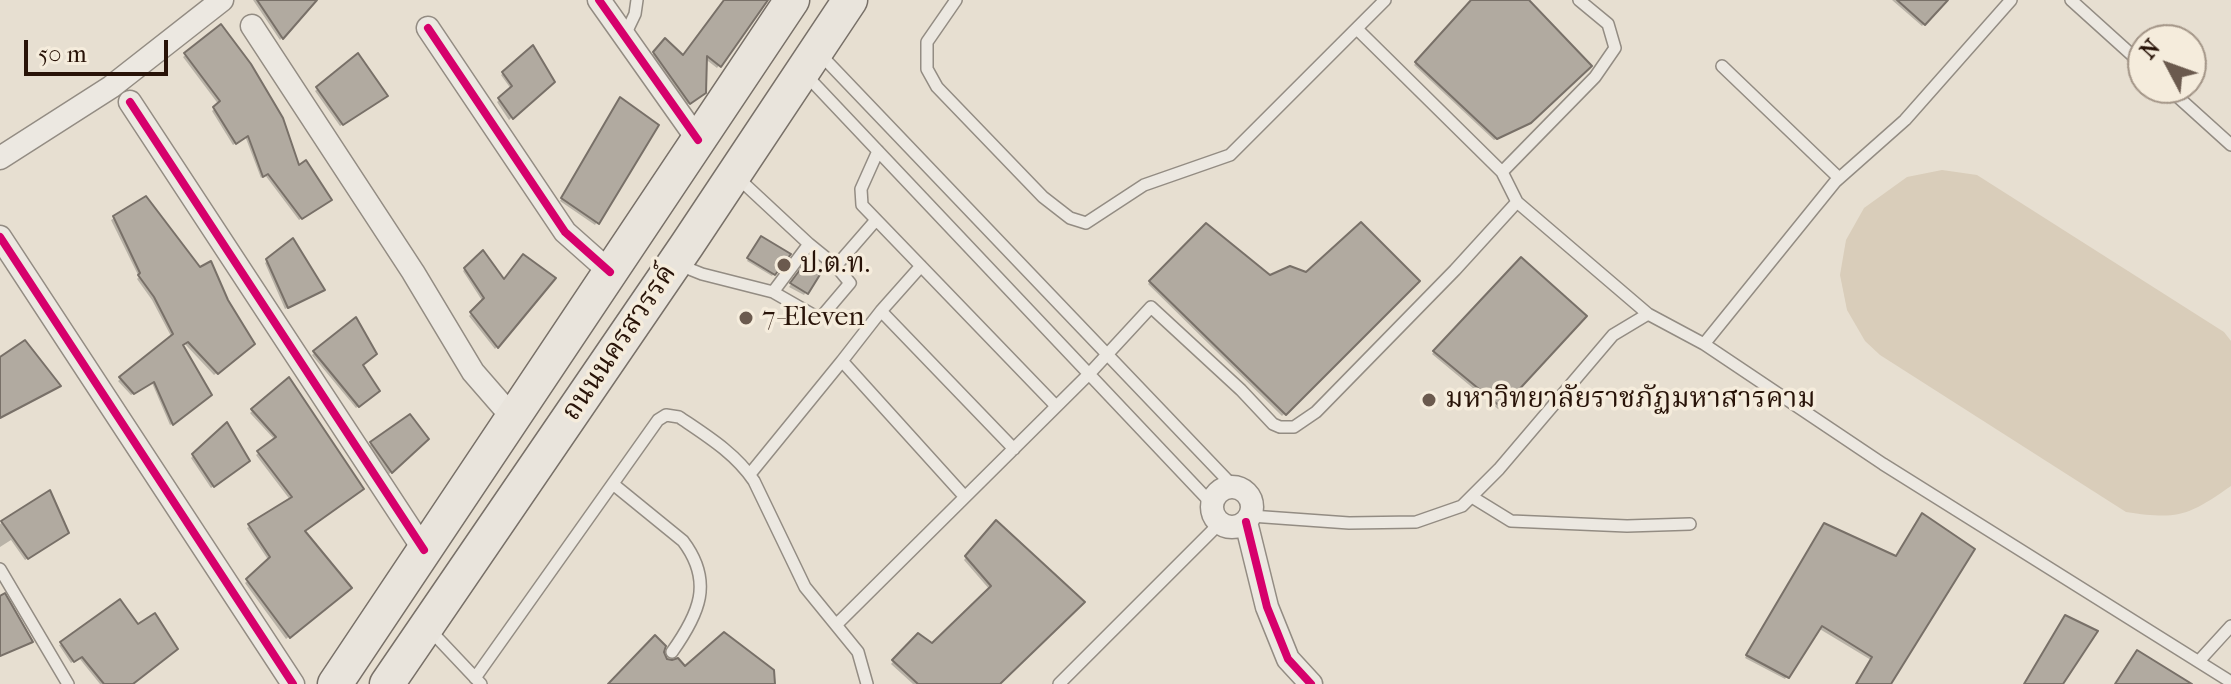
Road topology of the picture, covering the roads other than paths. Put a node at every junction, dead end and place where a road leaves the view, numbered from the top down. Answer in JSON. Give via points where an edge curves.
{"nodes":[{"id":1,"x":222,"y":0,"type":"edge"},
{"id":2,"x":599,"y":0,"type":"edge"},
{"id":3,"x":637,"y":0,"type":"edge"},
{"id":4,"x":792,"y":0,"type":"edge"},
{"id":5,"x":850,"y":0,"type":"edge"},
{"id":6,"x":956,"y":0,"type":"edge"},
{"id":7,"x":1385,"y":0,"type":"edge"},
{"id":8,"x":1579,"y":0,"type":"edge"},
{"id":9,"x":2011,"y":0,"type":"edge"},
{"id":10,"x":2071,"y":0,"type":"edge"},
{"id":11,"x":252,"y":26,"type":"dead end"},
{"id":12,"x":428,"y":28,"type":"dead end"},
{"id":13,"x":1357,"y":29,"type":"junction"},
{"id":14,"x":624,"y":38,"type":"junction"},
{"id":15,"x":2127,"y":51,"type":"edge"},
{"id":16,"x":809,"y":61,"type":"junction"},
{"id":17,"x":1722,"y":66,"type":"dead end"},
{"id":18,"x":130,"y":102,"type":"dead end"},
{"id":19,"x":2186,"y":104,"type":"edge"},
{"id":20,"x":698,"y":140,"type":"junction"},
{"id":21,"x":2231,"y":145,"type":"edge"},
{"id":22,"x":878,"y":151,"type":"junction"},
{"id":23,"x":0,"y":158,"type":"edge"},
{"id":24,"x":1502,"y":172,"type":"junction"},
{"id":25,"x":734,"y":174,"type":"junction"},
{"id":26,"x":1839,"y":178,"type":"junction"},
{"id":27,"x":1517,"y":202,"type":"junction"},
{"id":28,"x":876,"y":220,"type":"junction"},
{"id":29,"x":0,"y":237,"type":"edge"},
{"id":30,"x":809,"y":244,"type":"junction"},
{"id":31,"x":674,"y":263,"type":"junction"},
{"id":32,"x":836,"y":266,"type":"junction"},
{"id":33,"x":921,"y":266,"type":"junction"},
{"id":34,"x":610,"y":272,"type":"junction"},
{"id":35,"x":773,"y":292,"type":"junction"},
{"id":36,"x":881,"y":311,"type":"junction"},
{"id":37,"x":1648,"y":314,"type":"junction"},
{"id":38,"x":1704,"y":344,"type":"junction"},
{"id":39,"x":1107,"y":355,"type":"junction"},
{"id":40,"x":842,"y":361,"type":"junction"},
{"id":41,"x":1090,"y":373,"type":"junction"},
{"id":42,"x":1056,"y":406,"type":"junction"},
{"id":43,"x":513,"y":418,"type":"junction"},
{"id":44,"x":1014,"y":449,"type":"junction"},
{"id":45,"x":750,"y":474,"type":"junction"},
{"id":46,"x":613,"y":484,"type":"junction"},
{"id":47,"x":1233,"y":486,"type":"junction"},
{"id":48,"x":965,"y":497,"type":"junction"},
{"id":49,"x":1472,"y":497,"type":"junction"},
{"id":50,"x":1216,"y":514,"type":"junction"},
{"id":51,"x":1248,"y":519,"type":"junction"},
{"id":52,"x":1690,"y":524,"type":"dead end"},
{"id":53,"x":424,"y":550,"type":"junction"},
{"id":54,"x":0,"y":569,"type":"edge"},
{"id":55,"x":837,"y":624,"type":"junction"},
{"id":56,"x":426,"y":626,"type":"junction"},
{"id":57,"x":2231,"y":626,"type":"edge"},
{"id":58,"x":672,"y":652,"type":"dead end"},
{"id":59,"x":1288,"y":659,"type":"junction"},
{"id":60,"x":2199,"y":661,"type":"junction"},
{"id":61,"x":2228,"y":680,"type":"edge"},
{"id":62,"x":478,"y":681,"type":"edge"},
{"id":63,"x":68,"y":684,"type":"edge"},
{"id":64,"x":293,"y":684,"type":"edge"},
{"id":65,"x":335,"y":684,"type":"edge"},
{"id":66,"x":387,"y":684,"type":"edge"},
{"id":67,"x":867,"y":684,"type":"edge"},
{"id":68,"x":1059,"y":684,"type":"edge"},
{"id":69,"x":1289,"y":684,"type":"edge"},
{"id":70,"x":1311,"y":684,"type":"edge"}],
"edges":[{"from":1,"to":23,"type":"street","via":[[111,87]]},
{"from":2,"to":14,"type":"street"},
{"from":3,"to":14,"type":"lane"},
{"from":4,"to":20,"type":"main road","name":"ถนนนครสวรรค์"},
{"from":5,"to":16,"type":"main road","name":"ถนนนครสวรรค์"},
{"from":6,"to":13,"type":"lane","via":[[927,42],[927,69],[937,87],[1056,209],[1086,223],[1144,185],[1230,155]]},
{"from":7,"to":13,"type":"lane"},
{"from":8,"to":24,"type":"lane","via":[[1608,24],[1615,48],[1595,77]]},
{"from":9,"to":26,"type":"lane","via":[[1905,120]]},
{"from":10,"to":15,"type":"lane"},
{"from":11,"to":43,"type":"street","via":[[473,372]]},
{"from":12,"to":34,"type":"street","via":[[565,232]]},
{"from":13,"to":24,"type":"lane"},
{"from":14,"to":20,"type":"street"},
{"from":16,"to":22,"type":"lane"},
{"from":16,"to":25,"type":"main road","name":"ถนนนครสวรรค์"},
{"from":16,"to":39,"type":"lane"},
{"from":17,"to":26,"type":"lane"},
{"from":18,"to":53,"type":"street"},
{"from":19,"to":21,"type":"lane"},
{"from":20,"to":25,"type":"main road"},
{"from":20,"to":34,"type":"main road","name":"ถนนนครสวรรค์"},
{"from":22,"to":28,"type":"lane","via":[[860,194],[862,205]]},
{"from":22,"to":41,"type":"lane"},
{"from":24,"to":27,"type":"lane"},
{"from":25,"to":30,"type":"lane"},
{"from":25,"to":31,"type":"main road","name":"ถนนนครสวรรค์"},
{"from":26,"to":38,"type":"lane"},
{"from":27,"to":37,"type":"lane"},
{"from":27,"to":39,"type":"lane","via":[[1327,401],[1294,427],[1273,424],[1151,307]]},
{"from":28,"to":32,"type":"lane"},
{"from":28,"to":33,"type":"lane"},
{"from":29,"to":64,"type":"street"},
{"from":30,"to":32,"type":"lane"},
{"from":30,"to":35,"type":"lane"},
{"from":31,"to":35,"type":"lane"},
{"from":31,"to":56,"type":"main road","name":"ถนนนครสวรรค์"},
{"from":32,"to":35,"type":"lane","via":[[850,283],[819,317]]},
{"from":33,"to":36,"type":"lane"},
{"from":33,"to":42,"type":"lane"},
{"from":34,"to":43,"type":"main road","name":"ถนนนครสวรรค์"},
{"from":36,"to":40,"type":"lane"},
{"from":36,"to":44,"type":"lane"},
{"from":37,"to":38,"type":"lane"},
{"from":37,"to":49,"type":"lane","via":[[1613,335]]},
{"from":38,"to":60,"type":"lane","via":[[1883,464]]},
{"from":39,"to":41,"type":"lane"},
{"from":39,"to":47,"type":"lane"},
{"from":40,"to":45,"type":"lane"},
{"from":40,"to":48,"type":"lane"},
{"from":41,"to":42,"type":"lane"},
{"from":41,"to":50,"type":"lane"},
{"from":42,"to":44,"type":"lane"},
{"from":43,"to":53,"type":"main road","name":"ถนนนครสวรรค์"},
{"from":44,"to":48,"type":"lane"},
{"from":45,"to":46,"type":"lane","via":[[723,447],[679,417],[666,415]]},
{"from":45,"to":55,"type":"lane","via":[[801,580]]},
{"from":46,"to":58,"type":"lane","via":[[683,541],[699,569],[696,613]]},
{"from":46,"to":62,"type":"lane"},
{"from":47,"to":50,"type":"street","via":[[1221,489]]},
{"from":47,"to":51,"type":"street","via":[[1251,497]]},
{"from":48,"to":55,"type":"lane"},
{"from":49,"to":51,"type":"lane","via":[[1462,506],[1416,522]]},
{"from":49,"to":52,"type":"lane","via":[[1511,521]]},
{"from":50,"to":51,"type":"street","via":[[1233,527]]},
{"from":50,"to":68,"type":"lane"},
{"from":51,"to":59,"type":"street","via":[[1267,607]]},
{"from":53,"to":65,"type":"main road","name":"ถนนนครสวรรค์"},
{"from":54,"to":63,"type":"lane"},
{"from":55,"to":67,"type":"lane","via":[[858,652]]},
{"from":56,"to":62,"type":"lane"},
{"from":56,"to":66,"type":"main road","name":"ถนนนครสวรรค์"},
{"from":57,"to":60,"type":"lane"},
{"from":59,"to":69,"type":"street"},
{"from":59,"to":70,"type":"street"},
{"from":60,"to":61,"type":"lane"}]}
